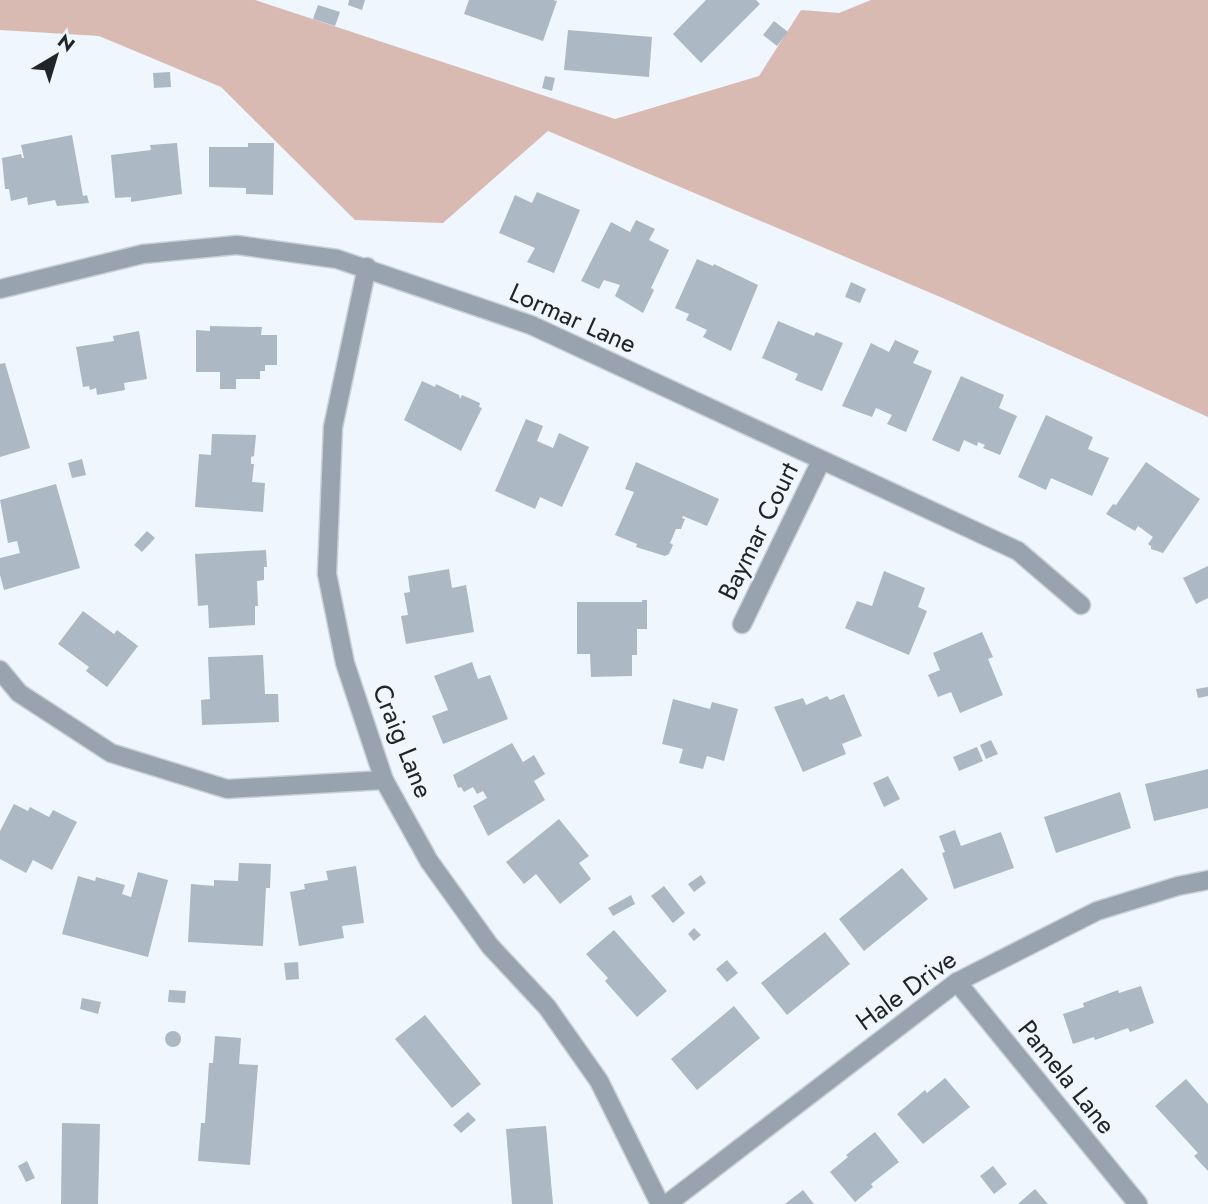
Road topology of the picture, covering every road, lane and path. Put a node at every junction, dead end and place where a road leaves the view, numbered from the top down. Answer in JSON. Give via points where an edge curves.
{"nodes":[{"id":1,"x":367,"y":267,"type":"junction"},
{"id":2,"x":0,"y":289,"type":"edge"},
{"id":3,"x":821,"y":461,"type":"junction"},
{"id":4,"x":1081,"y":606,"type":"dead end"},
{"id":5,"x":742,"y":624,"type":"dead end"},
{"id":6,"x":0,"y":670,"type":"edge"},
{"id":7,"x":384,"y":779,"type":"junction"},
{"id":8,"x":1208,"y":880,"type":"edge"},
{"id":9,"x":957,"y":982,"type":"junction"},
{"id":10,"x":660,"y":1204,"type":"edge"},
{"id":11,"x":667,"y":1204,"type":"edge"},
{"id":12,"x":1138,"y":1204,"type":"edge"}],
"edges":[{"from":1,"to":2,"type":"street","name":"Lormar Lane","via":[[237,246],[143,254]]},
{"from":1,"to":3,"type":"street","name":"Lormar Lane","via":[[531,325]]},
{"from":1,"to":7,"type":"street","name":"Craig Lane","via":[[333,427],[327,574],[345,663]]},
{"from":3,"to":4,"type":"street","name":"Lormar Lane","via":[[1018,551]]},
{"from":3,"to":5,"type":"street","name":"Baymar Court"},
{"from":6,"to":7,"type":"street","via":[[19,693],[111,753],[227,789]]},
{"from":7,"to":10,"type":"street","name":"Craig Lane","via":[[429,861],[490,946],[547,1007],[599,1082]]},
{"from":8,"to":9,"type":"street","name":"Hale Drive","via":[[1097,911]]},
{"from":9,"to":11,"type":"street","name":"Hale Drive"},
{"from":9,"to":12,"type":"street","name":"Pamela Lane"}]}
